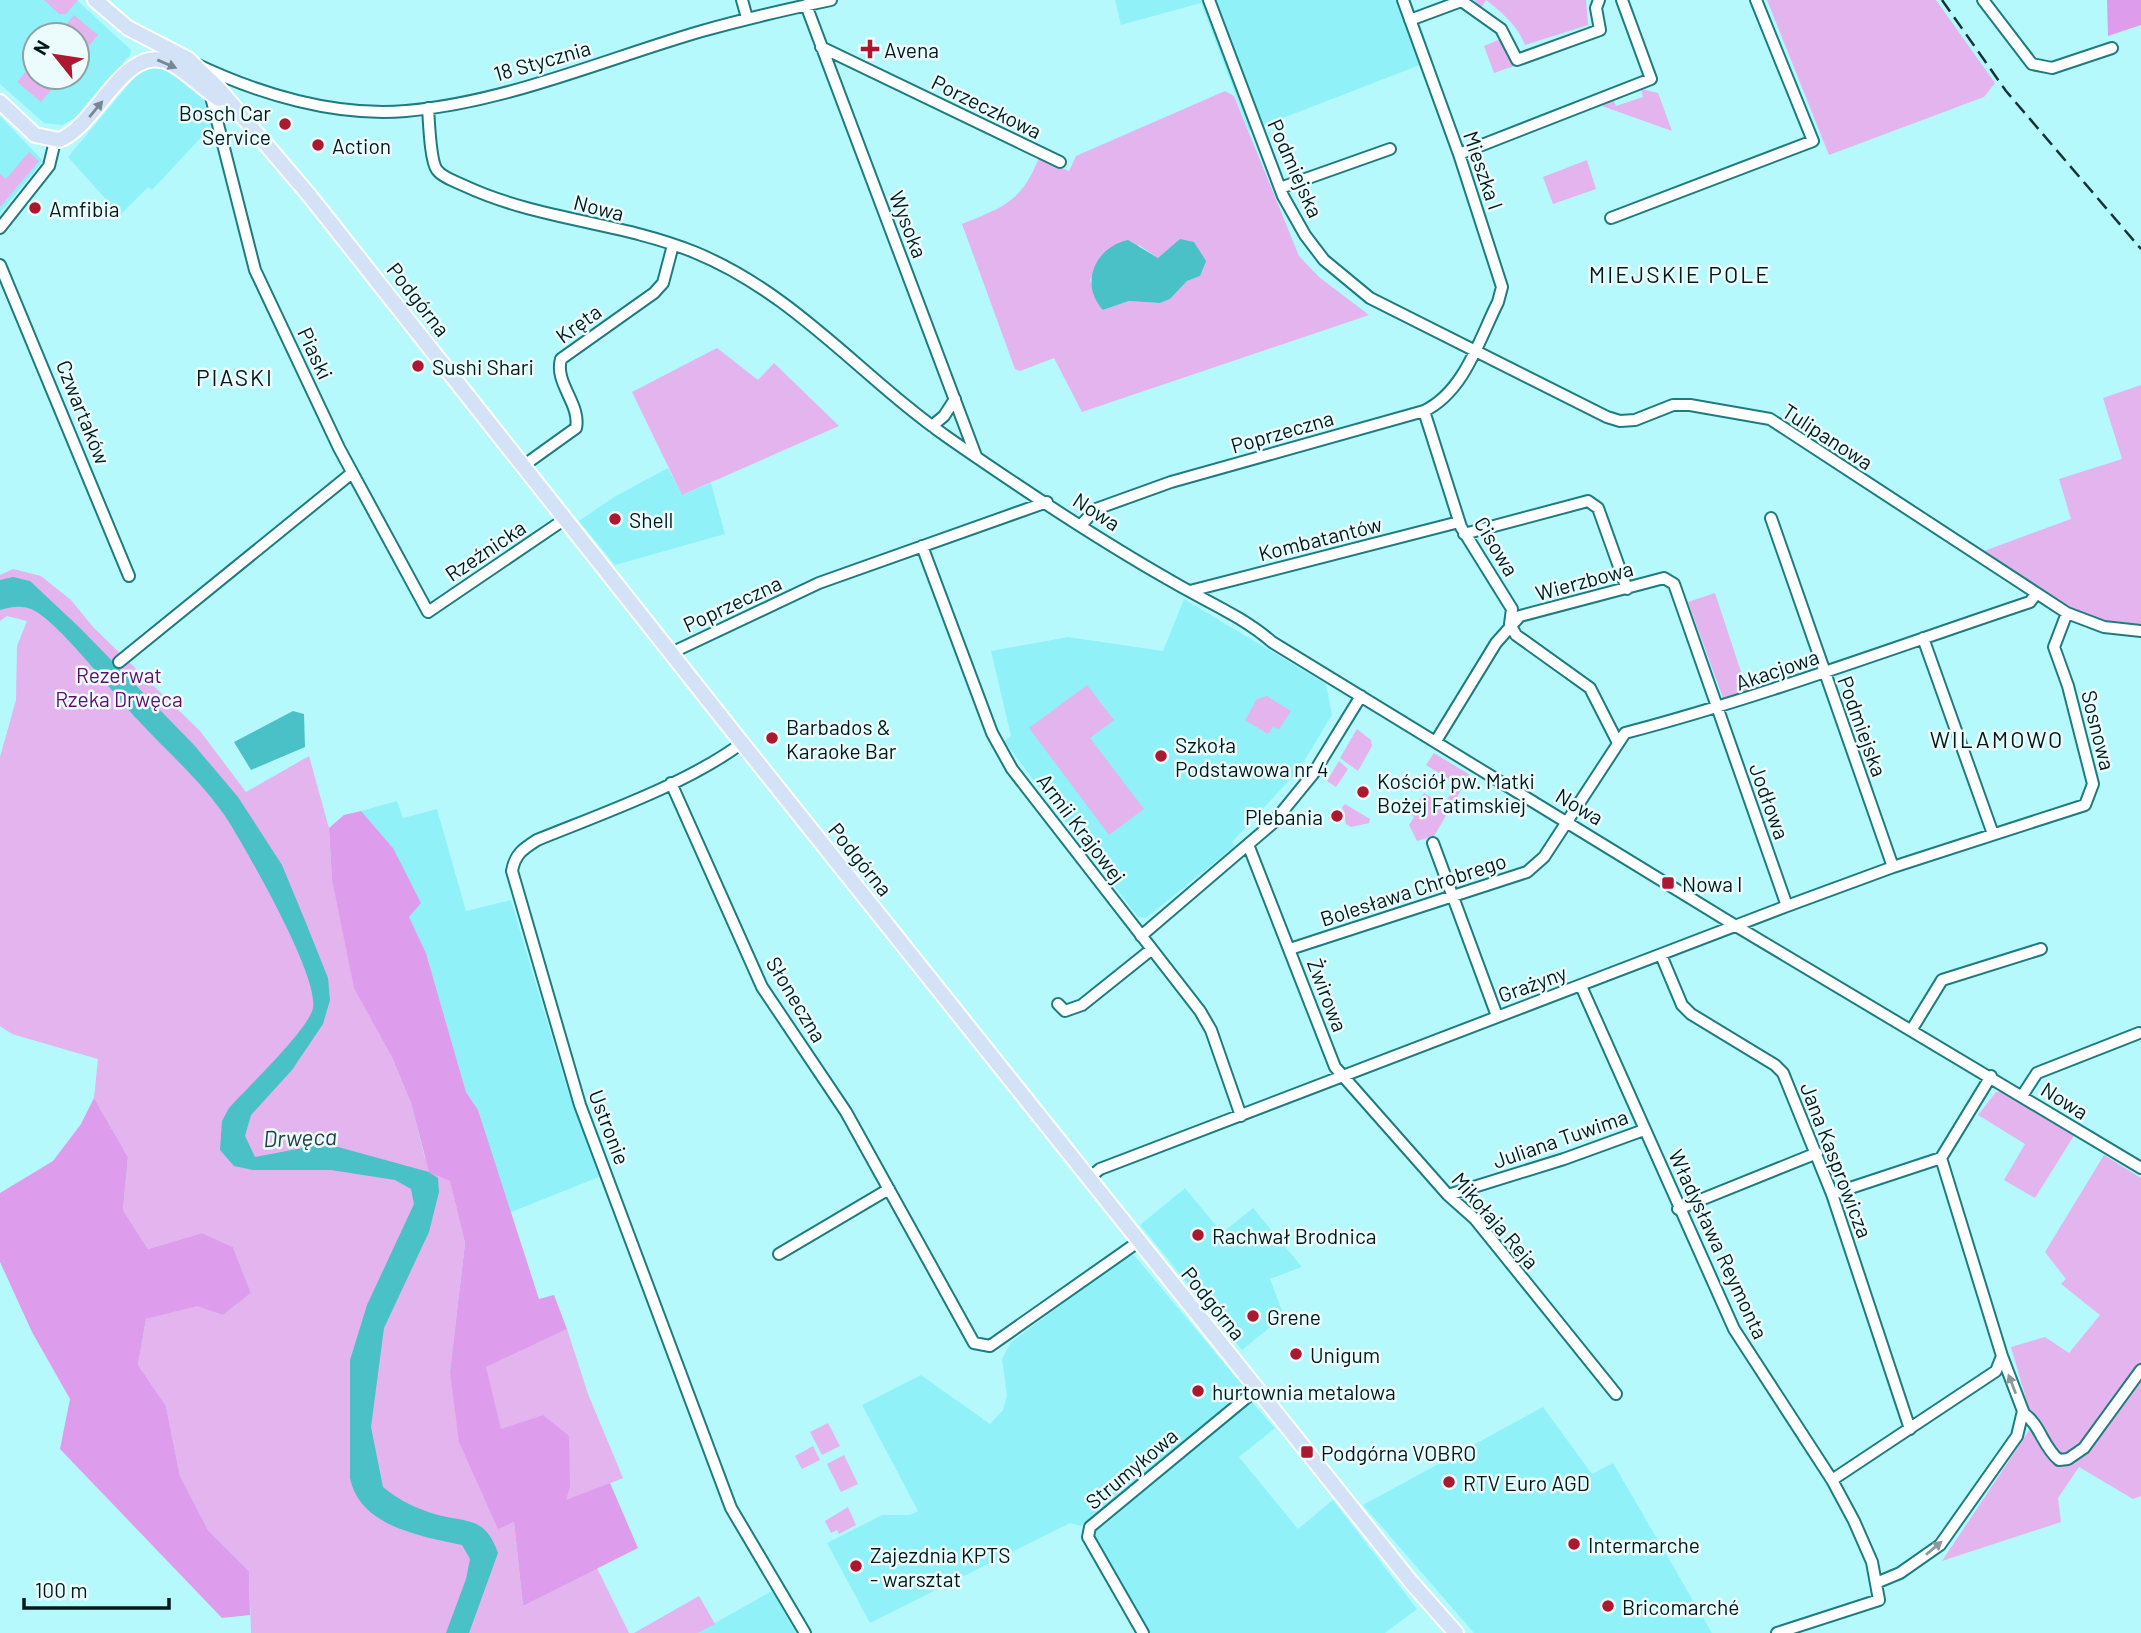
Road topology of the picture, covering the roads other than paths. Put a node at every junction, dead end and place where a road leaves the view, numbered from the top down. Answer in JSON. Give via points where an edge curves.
{"nodes":[{"id":1,"x":95,"y":0,"type":"edge"},
{"id":2,"x":742,"y":0,"type":"edge"},
{"id":3,"x":831,"y":0,"type":"edge"},
{"id":4,"x":1209,"y":0,"type":"edge"},
{"id":5,"x":1403,"y":0,"type":"edge"},
{"id":6,"x":1599,"y":0,"type":"edge"},
{"id":7,"x":1622,"y":0,"type":"edge"},
{"id":8,"x":1756,"y":0,"type":"edge"},
{"id":9,"x":1983,"y":0,"type":"edge"},
{"id":10,"x":1463,"y":1,"type":"edge"},
{"id":11,"x":806,"y":5,"type":"junction"},
{"id":12,"x":747,"y":18,"type":"junction"},
{"id":13,"x":1410,"y":20,"type":"junction"},
{"id":14,"x":128,"y":28,"type":"junction"},
{"id":15,"x":821,"y":47,"type":"junction"},
{"id":16,"x":2112,"y":48,"type":"dead end"},
{"id":17,"x":188,"y":59,"type":"junction"},
{"id":18,"x":130,"y":68,"type":"junction"},
{"id":19,"x":210,"y":89,"type":"junction"},
{"id":20,"x":259,"y":89,"type":"junction"},
{"id":21,"x":0,"y":102,"type":"edge"},
{"id":22,"x":428,"y":108,"type":"junction"},
{"id":23,"x":55,"y":141,"type":"junction"},
{"id":24,"x":1390,"y":149,"type":"dead end"},
{"id":25,"x":1459,"y":154,"type":"junction"},
{"id":26,"x":1060,"y":162,"type":"dead end"},
{"id":27,"x":1280,"y":188,"type":"junction"},
{"id":28,"x":1611,"y":218,"type":"dead end"},
{"id":29,"x":0,"y":228,"type":"edge"},
{"id":30,"x":673,"y":245,"type":"junction"},
{"id":31,"x":0,"y":265,"type":"edge"},
{"id":32,"x":1474,"y":352,"type":"junction"},
{"id":33,"x":955,"y":399,"type":"junction"},
{"id":34,"x":1424,"y":411,"type":"junction"},
{"id":35,"x":932,"y":426,"type":"junction"},
{"id":36,"x":976,"y":456,"type":"junction"},
{"id":37,"x":523,"y":466,"type":"junction"},
{"id":38,"x":352,"y":473,"type":"junction"},
{"id":39,"x":1047,"y":502,"type":"junction"},
{"id":40,"x":1771,"y":518,"type":"dead end"},
{"id":41,"x":565,"y":519,"type":"junction"},
{"id":42,"x":1459,"y":522,"type":"junction"},
{"id":43,"x":1081,"y":524,"type":"junction"},
{"id":44,"x":1464,"y":534,"type":"junction"},
{"id":45,"x":922,"y":546,"type":"junction"},
{"id":46,"x":130,"y":576,"type":"dead end"},
{"id":47,"x":1627,"y":589,"type":"junction"},
{"id":48,"x":1190,"y":591,"type":"junction"},
{"id":49,"x":2036,"y":594,"type":"junction"},
{"id":50,"x":428,"y":612,"type":"joint"},
{"id":51,"x":2067,"y":613,"type":"junction"},
{"id":52,"x":1510,"y":624,"type":"junction"},
{"id":53,"x":2141,"y":631,"type":"edge"},
{"id":54,"x":1923,"y":638,"type":"junction"},
{"id":55,"x":671,"y":653,"type":"junction"},
{"id":56,"x":119,"y":662,"type":"dead end"},
{"id":57,"x":1824,"y":673,"type":"junction"},
{"id":58,"x":1361,"y":696,"type":"junction"},
{"id":59,"x":1716,"y":709,"type":"junction"},
{"id":60,"x":1436,"y":741,"type":"junction"},
{"id":61,"x":1617,"y":741,"type":"junction"},
{"id":62,"x":742,"y":743,"type":"junction"},
{"id":63,"x":671,"y":783,"type":"junction"},
{"id":64,"x":1566,"y":820,"type":"junction"},
{"id":65,"x":1993,"y":834,"type":"junction"},
{"id":66,"x":1433,"y":843,"type":"dead end"},
{"id":67,"x":1249,"y":847,"type":"junction"},
{"id":68,"x":1893,"y":867,"type":"junction"},
{"id":69,"x":1453,"y":898,"type":"junction"},
{"id":70,"x":1787,"y":906,"type":"junction"},
{"id":71,"x":1736,"y":926,"type":"junction"},
{"id":72,"x":1141,"y":936,"type":"junction"},
{"id":73,"x":2041,"y":948,"type":"dead end"},
{"id":74,"x":1152,"y":949,"type":"junction"},
{"id":75,"x":1290,"y":949,"type":"junction"},
{"id":76,"x":1661,"y":955,"type":"junction"},
{"id":77,"x":1581,"y":986,"type":"junction"},
{"id":78,"x":1058,"y":1004,"type":"dead end"},
{"id":79,"x":1497,"y":1016,"type":"junction"},
{"id":80,"x":1912,"y":1029,"type":"junction"},
{"id":81,"x":2139,"y":1033,"type":"dead end"},
{"id":82,"x":1342,"y":1076,"type":"junction"},
{"id":83,"x":1991,"y":1076,"type":"junction"},
{"id":84,"x":2022,"y":1096,"type":"junction"},
{"id":85,"x":1241,"y":1116,"type":"junction"},
{"id":86,"x":1644,"y":1130,"type":"junction"},
{"id":87,"x":1817,"y":1153,"type":"junction"},
{"id":88,"x":1941,"y":1158,"type":"junction"},
{"id":89,"x":2141,"y":1168,"type":"edge"},
{"id":90,"x":1089,"y":1178,"type":"junction"},
{"id":91,"x":888,"y":1189,"type":"junction"},
{"id":92,"x":1832,"y":1194,"type":"junction"},
{"id":93,"x":1448,"y":1195,"type":"junction"},
{"id":94,"x":1678,"y":1209,"type":"junction"},
{"id":95,"x":1138,"y":1242,"type":"junction"},
{"id":96,"x":779,"y":1254,"type":"dead end"},
{"id":97,"x":2002,"y":1356,"type":"junction"},
{"id":98,"x":2141,"y":1370,"type":"edge"},
{"id":99,"x":1257,"y":1389,"type":"junction"},
{"id":100,"x":1616,"y":1394,"type":"dead end"},
{"id":101,"x":2023,"y":1412,"type":"junction"},
{"id":102,"x":1910,"y":1429,"type":"junction"},
{"id":103,"x":1832,"y":1480,"type":"junction"},
{"id":104,"x":1876,"y":1583,"type":"junction"},
{"id":105,"x":805,"y":1633,"type":"edge"},
{"id":106,"x":1143,"y":1633,"type":"edge"},
{"id":107,"x":1456,"y":1633,"type":"edge"},
{"id":108,"x":1777,"y":1633,"type":"edge"}],
"edges":[{"from":1,"to":14,"type":"main road"},
{"from":2,"to":12,"type":"street"},
{"from":3,"to":11,"type":"street","name":"18 Stycznia"},
{"from":4,"to":27,"type":"street","name":"Podmiejska"},
{"from":5,"to":13,"type":"street","name":"Mieszka I"},
{"from":6,"to":10,"type":"street","via":[[1600,30],[1517,60],[1501,29]]},
{"from":7,"to":25,"type":"street","via":[[1651,79]]},
{"from":8,"to":28,"type":"street","via":[[1813,141]]},
{"from":9,"to":16,"type":"street","via":[[2032,64],[2052,68]]},
{"from":10,"to":13,"type":"street"},
{"from":11,"to":12,"type":"street","name":"18 Stycznia"},
{"from":11,"to":15,"type":"street","name":"Wysoka"},
{"from":12,"to":22,"type":"street","name":"18 Stycznia","via":[[525,88]]},
{"from":13,"to":25,"type":"street","name":"Mieszka I"},
{"from":14,"to":17,"type":"main road"},
{"from":14,"to":18,"type":"main road","via":[[138,46]]},
{"from":15,"to":26,"type":"street","name":"Porzeczkowa"},
{"from":15,"to":33,"type":"street","name":"Wysoka"},
{"from":17,"to":19,"type":"main road"},
{"from":17,"to":20,"type":"street","name":"18 Stycznia"},
{"from":18,"to":19,"type":"main road","one_way":true,"via":[[161,60]]},
{"from":23,"to":18,"type":"main road","one_way":true,"via":[[75,132]]},
{"from":19,"to":20,"type":"street","name":"18 Stycznia"},
{"from":19,"to":37,"type":"main road","name":"Podgórna","via":[[235,110],[309,195]]},
{"from":19,"to":38,"type":"street","name":"Piaski","via":[[255,270]]},
{"from":20,"to":22,"type":"street","name":"18 Stycznia","via":[[345,109]]},
{"from":21,"to":23,"type":"main road","via":[[35,135]]},
{"from":22,"to":30,"type":"street","name":"Nowa","via":[[435,165],[442,174],[485,195],[530,209]]},
{"from":23,"to":29,"type":"street","via":[[49,166]]},
{"from":24,"to":27,"type":"street"},
{"from":25,"to":32,"type":"street","name":"Mieszka I","via":[[1502,287]]},
{"from":27,"to":32,"type":"street","name":"Podmiejska","via":[[1305,235],[1344,279],[1370,298]]},
{"from":30,"to":35,"type":"street","name":"Nowa","via":[[695,252],[783,301]]},
{"from":30,"to":37,"type":"street","name":"Kręta","via":[[663,283],[654,293],[561,359],[559,369],[577,418],[576,428]]},
{"from":31,"to":46,"type":"street","name":"Czwartaków"},
{"from":32,"to":34,"type":"street","name":"Poprzeczna","via":[[1453,390]]},
{"from":32,"to":49,"type":"street","name":"Tulipanowa","via":[[1620,421],[1673,405],[1770,419]]},
{"from":33,"to":35,"type":"street"},
{"from":33,"to":36,"type":"street","name":"Wysoka"},
{"from":34,"to":42,"type":"street","name":"Cisowa"},
{"from":34,"to":43,"type":"street","name":"Poprzeczna","via":[[1171,482],[1096,509]]},
{"from":35,"to":36,"type":"street","name":"Nowa"},
{"from":36,"to":39,"type":"street","name":"Nowa"},
{"from":37,"to":41,"type":"main road","name":"Podgórna"},
{"from":38,"to":50,"type":"street","name":"Piaski"},
{"from":38,"to":56,"type":"street"},
{"from":39,"to":43,"type":"street","name":"Nowa"},
{"from":39,"to":45,"type":"street","name":"Poprzeczna"},
{"from":40,"to":57,"type":"street","name":"Podmiejska"},
{"from":41,"to":50,"type":"street","name":"Rzeźnicka"},
{"from":41,"to":55,"type":"main road","name":"Podgórna"},
{"from":42,"to":44,"type":"street","name":"Cisowa"},
{"from":42,"to":48,"type":"street","name":"Kombatantów"},
{"from":43,"to":48,"type":"street","name":"Nowa"},
{"from":44,"to":47,"type":"street","via":[[1588,501],[1598,508]]},
{"from":44,"to":52,"type":"street","name":"Cisowa","via":[[1512,609]]},
{"from":45,"to":55,"type":"street","name":"Poprzeczna","via":[[819,583]]},
{"from":45,"to":72,"type":"street","name":"Armii Krajowej","via":[[992,733],[1012,769]]},
{"from":47,"to":52,"type":"street","name":"Wierzbowa","via":[[1520,616]]},
{"from":47,"to":59,"type":"street","name":"Wierzbowa","via":[[1664,578],[1674,583]]},
{"from":48,"to":58,"type":"street","name":"Nowa"},
{"from":49,"to":51,"type":"street","name":"Tulipanowa"},
{"from":49,"to":54,"type":"street","name":"Akacjowa","via":[[2030,603]]},
{"from":51,"to":53,"type":"street","name":"Tulipanowa","via":[[2105,626]]},
{"from":51,"to":65,"type":"street","name":"Sosnowa","via":[[2054,647],[2093,784],[2085,805]]},
{"from":52,"to":60,"type":"street"},
{"from":52,"to":61,"type":"street","name":"Cisowa","via":[[1524,642],[1590,688]]},
{"from":54,"to":57,"type":"street","name":"Akacjowa"},
{"from":54,"to":65,"type":"street"},
{"from":55,"to":62,"type":"main road","name":"Podgórna"},
{"from":57,"to":59,"type":"street","name":"Akacjowa"},
{"from":57,"to":68,"type":"street","name":"Podmiejska"},
{"from":58,"to":60,"type":"street","name":"Nowa"},
{"from":58,"to":67,"type":"street","via":[[1313,774]]},
{"from":59,"to":61,"type":"street","name":"Akacjowa","via":[[1625,733]]},
{"from":59,"to":70,"type":"street","name":"Jodłowa"},
{"from":60,"to":64,"type":"street","name":"Nowa"},
{"from":61,"to":64,"type":"street"},
{"from":62,"to":63,"type":"street","name":"Ustronie"},
{"from":62,"to":90,"type":"main road","name":"Podgórna"},
{"from":63,"to":91,"type":"street","name":"Słoneczna","via":[[762,986],[846,1112]]},
{"from":63,"to":105,"type":"street","name":"Ustronie","via":[[537,840],[520,851],[512,871],[580,1105],[731,1508]]},
{"from":64,"to":69,"type":"street","name":"Bolesława Chrobrego","via":[[1544,857],[1527,872]]},
{"from":64,"to":71,"type":"street","name":"Nowa"},
{"from":65,"to":68,"type":"street","name":"Grażyny"},
{"from":66,"to":69,"type":"street"},
{"from":67,"to":72,"type":"street"},
{"from":67,"to":75,"type":"street","name":"Żwirowa"},
{"from":68,"to":70,"type":"street","name":"Grażyny"},
{"from":69,"to":75,"type":"street","name":"Bolesława Chrobrego"},
{"from":69,"to":79,"type":"street"},
{"from":70,"to":71,"type":"street","name":"Grażyny"},
{"from":71,"to":76,"type":"street","name":"Grażyny"},
{"from":71,"to":80,"type":"street","name":"Nowa"},
{"from":72,"to":74,"type":"street","name":"Armii Krajowej"},
{"from":73,"to":80,"type":"street","via":[[1942,980]]},
{"from":74,"to":78,"type":"street","via":[[1082,1005],[1065,1011]]},
{"from":74,"to":85,"type":"street","name":"Armii Krajowej","via":[[1211,1030]]},
{"from":75,"to":82,"type":"street","name":"Żwirowa"},
{"from":76,"to":77,"type":"street","name":"Grażyny"},
{"from":76,"to":87,"type":"street","name":"Jana Kasprowicza","via":[[1682,1005],[1691,1014],[1783,1073]]},
{"from":77,"to":79,"type":"street","name":"Grażyny"},
{"from":77,"to":86,"type":"street","name":"Władysława Reymonta"},
{"from":79,"to":82,"type":"street","name":"Grażyny"},
{"from":80,"to":83,"type":"street","name":"Nowa"},
{"from":81,"to":84,"type":"street","via":[[2038,1073]]},
{"from":82,"to":85,"type":"street","name":"Grażyny"},
{"from":82,"to":93,"type":"street","name":"Mikołaja Reja"},
{"from":83,"to":84,"type":"street","name":"Nowa"},
{"from":83,"to":88,"type":"street"},
{"from":84,"to":89,"type":"street","name":"Nowa"},
{"from":85,"to":90,"type":"street","name":"Grażyny","via":[[1100,1169]]},
{"from":86,"to":93,"type":"street","name":"Juliana Tuwima"},
{"from":86,"to":94,"type":"street","name":"Władysława Reymonta"},
{"from":87,"to":92,"type":"street","name":"Jana Kasprowicza"},
{"from":87,"to":94,"type":"street"},
{"from":88,"to":92,"type":"street"},
{"from":88,"to":97,"type":"street"},
{"from":90,"to":95,"type":"main road","name":"Podgórna"},
{"from":91,"to":95,"type":"street","name":"Słoneczna","via":[[974,1343],[990,1346]]},
{"from":91,"to":96,"type":"street"},
{"from":92,"to":102,"type":"street","name":"Jana Kasprowicza"},
{"from":93,"to":100,"type":"street","name":"Mikołaja Reja","via":[[1475,1219]]},
{"from":94,"to":103,"type":"street","name":"Władysława Reymonta","via":[[1734,1329]]},
{"from":95,"to":99,"type":"main road","name":"Podgórna"},
{"from":101,"to":97,"type":"street","one_way":true},
{"from":97,"to":102,"type":"street","via":[[1996,1371]]},
{"from":98,"to":101,"type":"street","via":[[2084,1448],[2068,1459],[2059,1460],[2046,1450],[2034,1420]]},
{"from":99,"to":106,"type":"street","name":"Strumykowa","via":[[1090,1527],[1088,1537]]},
{"from":99,"to":107,"type":"main road","name":"Podgórna"},
{"from":104,"to":101,"type":"street","one_way":true,"via":[[1900,1573],[1940,1545],[2017,1436]]},
{"from":102,"to":103,"type":"street"},
{"from":103,"to":104,"type":"street","name":"Władysława Reymonta","via":[[1867,1552]]},
{"from":104,"to":108,"type":"street","via":[[1879,1600]]}]}
